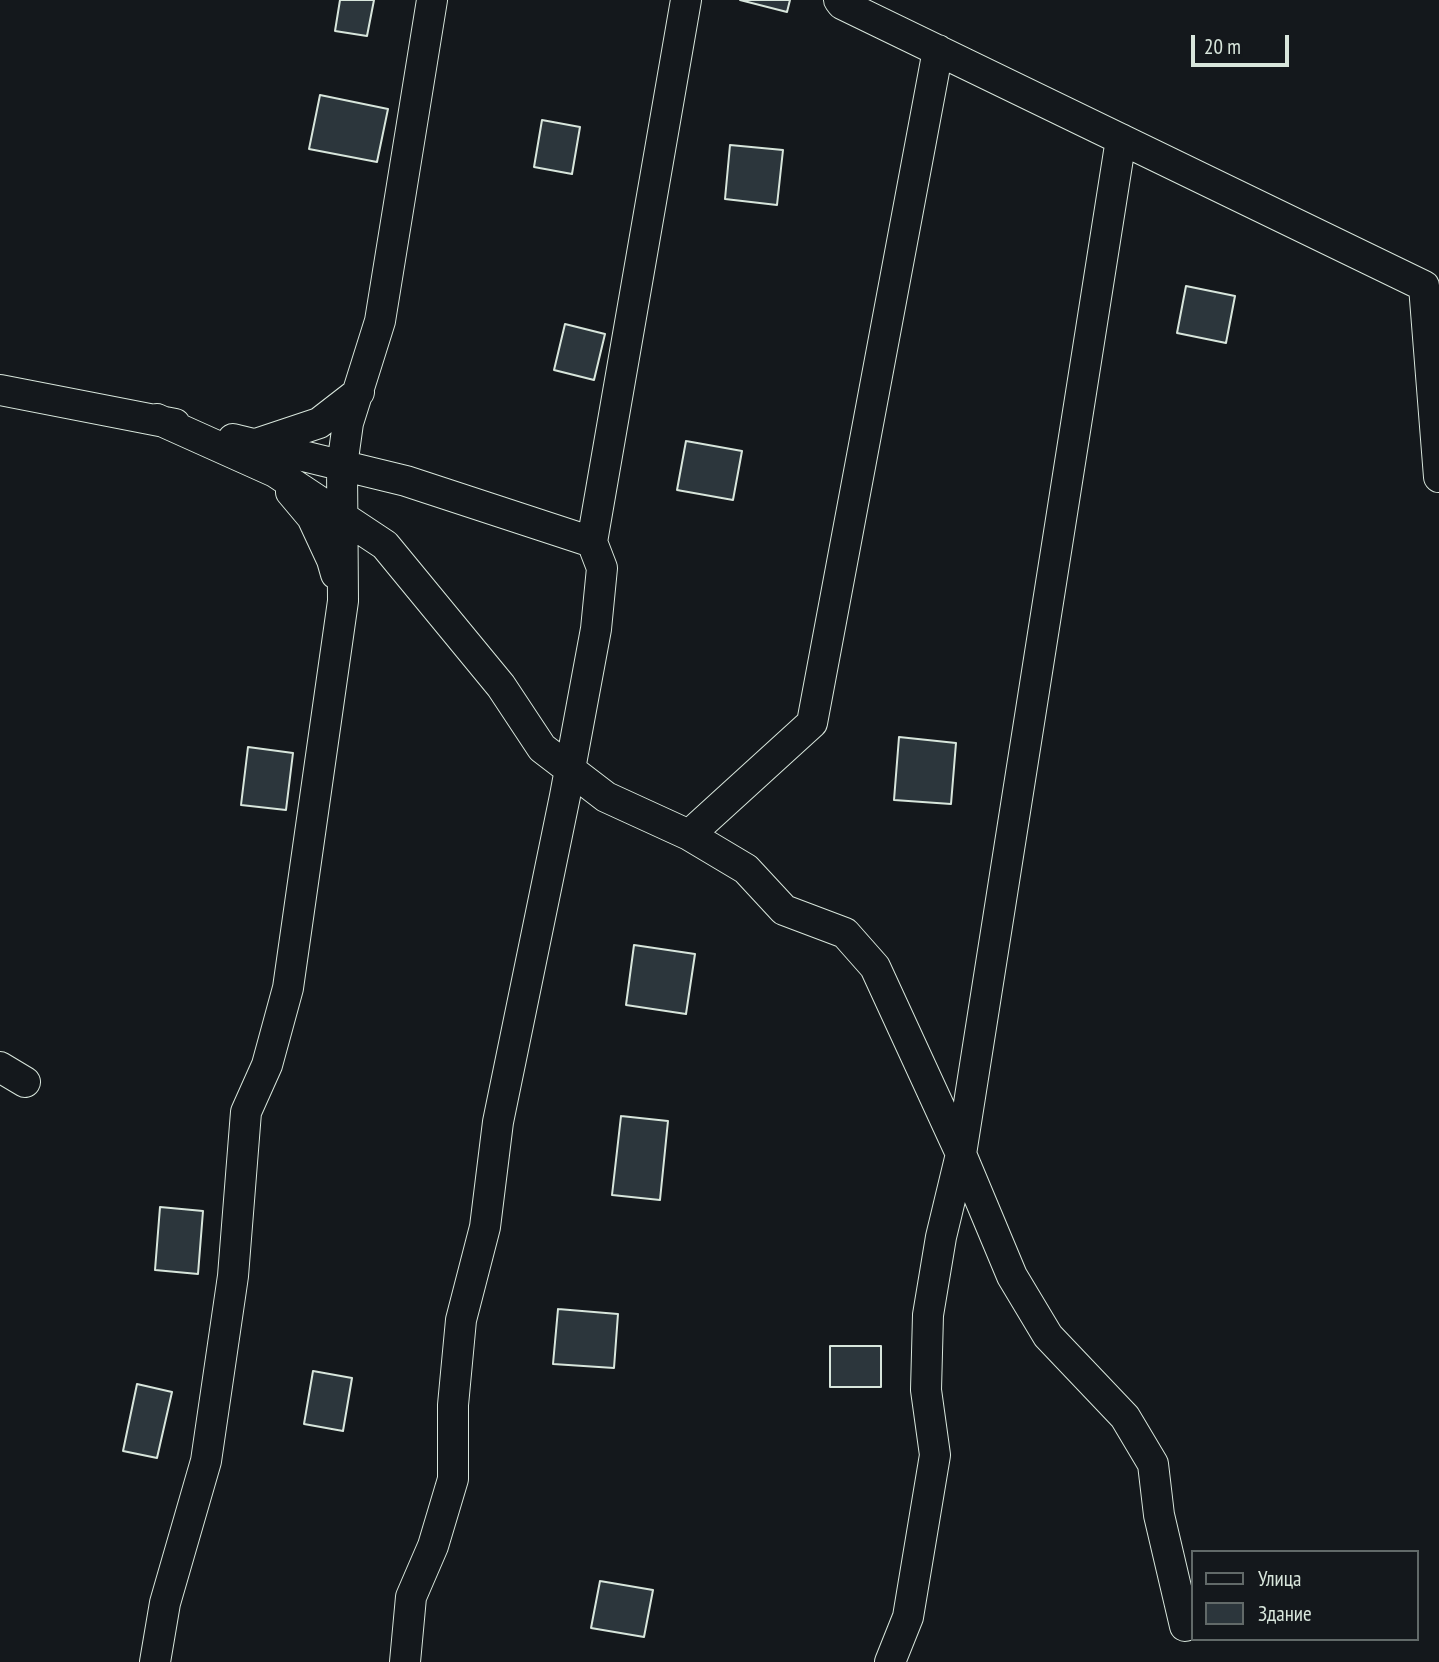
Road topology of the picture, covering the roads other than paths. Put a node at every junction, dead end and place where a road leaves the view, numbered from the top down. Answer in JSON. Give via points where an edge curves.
{"nodes":[{"id":1,"x":432,"y":0,"type":"edge"},
{"id":2,"x":686,"y":0,"type":"edge"},
{"id":3,"x":839,"y":0,"type":"edge"},
{"id":4,"x":939,"y":50,"type":"junction"},
{"id":5,"x":1121,"y":139,"type":"junction"},
{"id":6,"x":0,"y":390,"type":"edge"},
{"id":7,"x":359,"y":392,"type":"junction"},
{"id":8,"x":157,"y":419,"type":"junction"},
{"id":9,"x":256,"y":444,"type":"junction"},
{"id":10,"x":342,"y":466,"type":"junction"},
{"id":11,"x":275,"y":472,"type":"junction"},
{"id":12,"x":1439,"y":477,"type":"edge"},
{"id":13,"x":343,"y":517,"type":"junction"},
{"id":14,"x":593,"y":542,"type":"junction"},
{"id":15,"x":343,"y":601,"type":"junction"},
{"id":16,"x":570,"y":768,"type":"junction"},
{"id":17,"x":689,"y":835,"type":"junction"},
{"id":18,"x":961,"y":1154,"type":"junction"},
{"id":19,"x":1185,"y":1626,"type":"dead end"},
{"id":20,"x":155,"y":1662,"type":"edge"},
{"id":21,"x":405,"y":1662,"type":"edge"},
{"id":22,"x":890,"y":1662,"type":"edge"}],
"edges":[{"from":1,"to":7,"type":"street","via":[[380,321]]},
{"from":2,"to":14,"type":"street"},
{"from":3,"to":4,"type":"street"},
{"from":4,"to":5,"type":"street"},
{"from":4,"to":17,"type":"street","via":[[812,723]]},
{"from":5,"to":12,"type":"street","via":[[1424,286]]},
{"from":5,"to":18,"type":"street"},
{"from":6,"to":8,"type":"street"},
{"from":7,"to":9,"type":"street","via":[[319,423]]},
{"from":7,"to":10,"type":"street","via":[[348,423]]},
{"from":8,"to":9,"type":"street"},
{"from":8,"to":11,"type":"street"},
{"from":9,"to":10,"type":"street"},
{"from":10,"to":13,"type":"street"},
{"from":10,"to":14,"type":"street","via":[[406,481]]},
{"from":11,"to":13,"type":"street"},
{"from":11,"to":15,"type":"street","via":[[312,517],[332,560]]},
{"from":13,"to":15,"type":"street"},
{"from":13,"to":16,"type":"street","via":[[385,545],[501,687],[542,748]]},
{"from":14,"to":16,"type":"street","via":[[602,568]]},
{"from":15,"to":20,"type":"street","via":[[288,988],[267,1065],[247,1112],[233,1276],[206,1461],[165,1602]]},
{"from":16,"to":17,"type":"street","via":[[606,797]]},
{"from":16,"to":21,"type":"street","via":[[498,1122],[485,1227],[461,1320],[453,1405],[453,1479],[433,1546],[411,1597]]},
{"from":17,"to":18,"type":"street","via":[[746,869],[784,910],[845,933],[875,967]]},
{"from":18,"to":19,"type":"street","via":[[1012,1276],[1048,1336],[1125,1417],[1153,1464],[1159,1515]]},
{"from":18,"to":22,"type":"street","via":[[928,1315],[926,1390],[935,1455],[908,1617]]}]}
